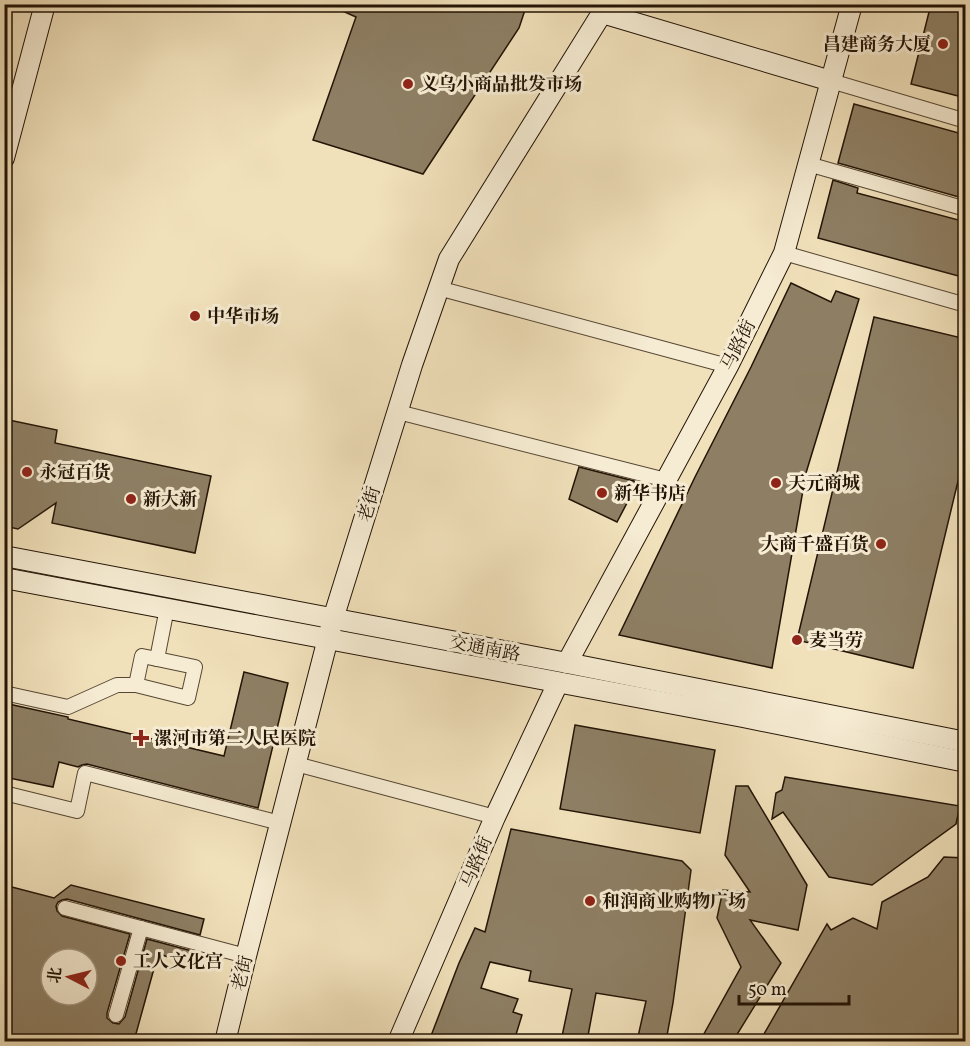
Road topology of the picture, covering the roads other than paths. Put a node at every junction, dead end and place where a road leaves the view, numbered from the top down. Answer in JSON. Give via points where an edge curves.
{"nodes":[{"id":1,"x":45,"y":4,"type":"edge"},
{"id":2,"x":852,"y":4,"type":"edge"},
{"id":3,"x":603,"y":9,"type":"edge"},
{"id":4,"x":831,"y":81,"type":"junction"},
{"id":5,"x":966,"y":121,"type":"edge"},
{"id":6,"x":4,"y":158,"type":"edge"},
{"id":7,"x":808,"y":164,"type":"junction"},
{"id":8,"x":966,"y":209,"type":"edge"},
{"id":9,"x":784,"y":253,"type":"junction"},
{"id":10,"x":438,"y":288,"type":"junction"},
{"id":11,"x":966,"y":305,"type":"edge"},
{"id":12,"x":728,"y":366,"type":"junction"},
{"id":13,"x":398,"y":412,"type":"junction"},
{"id":14,"x":666,"y":480,"type":"junction"},
{"id":15,"x":4,"y":556,"type":"edge"},
{"id":16,"x":4,"y":578,"type":"edge"},
{"id":17,"x":167,"y":608,"type":"junction"},
{"id":18,"x":333,"y":619,"type":"junction"},
{"id":19,"x":328,"y":640,"type":"junction"},
{"id":20,"x":157,"y":659,"type":"junction"},
{"id":21,"x":567,"y":663,"type":"junction"},
{"id":22,"x":558,"y":683,"type":"junction"},
{"id":23,"x":136,"y":685,"type":"junction"},
{"id":24,"x":4,"y":693,"type":"edge"},
{"id":25,"x":961,"y":751,"type":"edge"},
{"id":26,"x":296,"y":764,"type":"junction"},
{"id":27,"x":4,"y":793,"type":"edge"},
{"id":28,"x":495,"y":817,"type":"junction"},
{"id":29,"x":280,"y":823,"type":"junction"},
{"id":30,"x":65,"y":908,"type":"dead end"},
{"id":31,"x":141,"y":927,"type":"junction"},
{"id":32,"x":246,"y":956,"type":"junction"},
{"id":33,"x":116,"y":1015,"type":"dead end"},
{"id":34,"x":225,"y":1041,"type":"edge"},
{"id":35,"x":398,"y":1041,"type":"edge"}],
"edges":[{"from":1,"to":6,"type":"street"},
{"from":2,"to":4,"type":"street","name":"马路街"},
{"from":3,"to":4,"type":"street"},
{"from":3,"to":10,"type":"street","name":"老街","via":[[449,259]]},
{"from":4,"to":5,"type":"street"},
{"from":4,"to":7,"type":"street","name":"马路街"},
{"from":7,"to":8,"type":"street"},
{"from":7,"to":9,"type":"street","name":"马路街"},
{"from":9,"to":11,"type":"street"},
{"from":9,"to":12,"type":"street","name":"马路街"},
{"from":10,"to":12,"type":"street"},
{"from":10,"to":13,"type":"street","name":"老街"},
{"from":12,"to":14,"type":"street","name":"马路街"},
{"from":13,"to":14,"type":"street"},
{"from":13,"to":18,"type":"street","name":"老街"},
{"from":14,"to":21,"type":"street","name":"马路街"},
{"from":15,"to":18,"type":"street","name":"交通南路"},
{"from":16,"to":17,"type":"street","name":"交通南路"},
{"from":17,"to":19,"type":"street","name":"交通南路"},
{"from":17,"to":20,"type":"street"},
{"from":18,"to":19,"type":"street","name":"老街"},
{"from":18,"to":21,"type":"street","name":"交通南路"},
{"from":19,"to":22,"type":"street","name":"交通南路"},
{"from":19,"to":26,"type":"street","name":"老街"},
{"from":20,"to":23,"type":"street","via":[[142,656]]},
{"from":20,"to":23,"type":"street","via":[[195,667],[188,698]]},
{"from":21,"to":25,"type":"street","name":"交通南路"},
{"from":22,"to":25,"type":"street","name":"交通南路"},
{"from":22,"to":28,"type":"street","name":"马路街"},
{"from":23,"to":24,"type":"street","via":[[117,685],[68,707]]},
{"from":26,"to":28,"type":"street"},
{"from":26,"to":29,"type":"street","name":"老街"},
{"from":27,"to":29,"type":"street","via":[[77,811],[85,773]]},
{"from":28,"to":35,"type":"street","name":"马路街"},
{"from":29,"to":32,"type":"street","name":"老街"},
{"from":30,"to":31,"type":"street"},
{"from":31,"to":32,"type":"street"},
{"from":31,"to":33,"type":"street"},
{"from":32,"to":34,"type":"street","name":"老街"}]}
